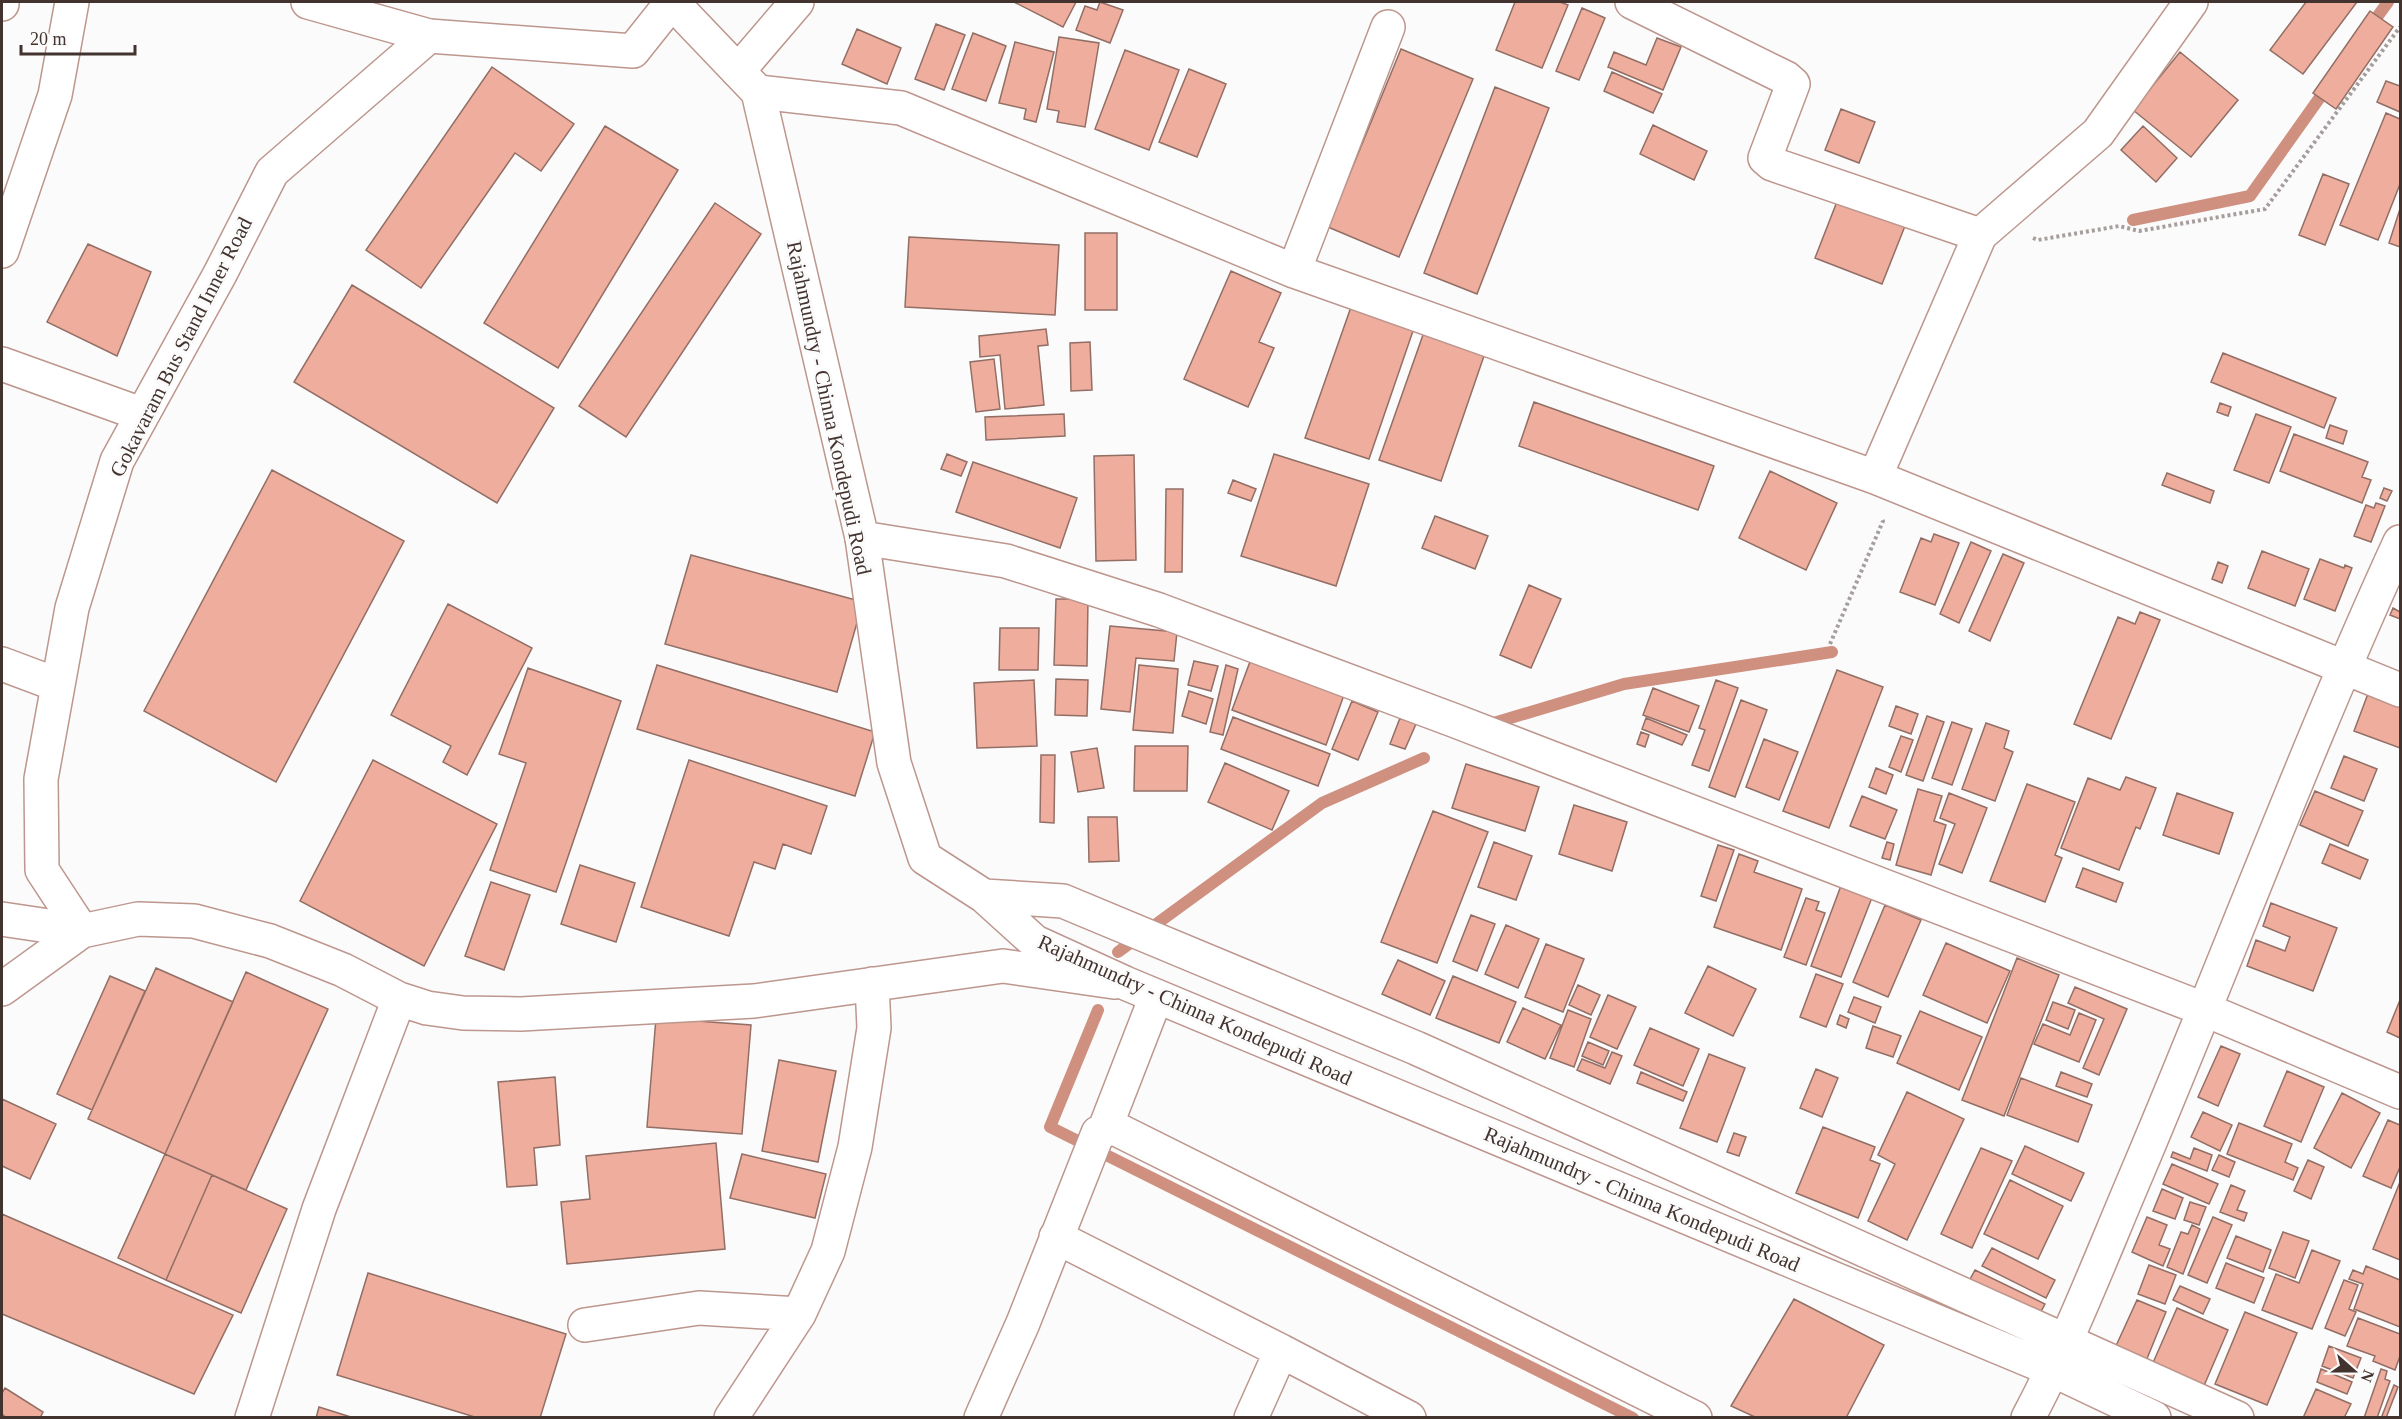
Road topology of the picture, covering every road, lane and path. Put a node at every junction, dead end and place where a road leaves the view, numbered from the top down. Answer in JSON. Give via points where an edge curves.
{"nodes":[{"id":1,"x":72,"y":2,"type":"edge"},
{"id":2,"x":308,"y":2,"type":"edge"},
{"id":3,"x":672,"y":2,"type":"edge"},
{"id":4,"x":797,"y":2,"type":"edge"},
{"id":5,"x":1632,"y":2,"type":"edge"},
{"id":6,"x":2191,"y":2,"type":"edge"},
{"id":7,"x":1388,"y":27,"type":"dead end"},
{"id":8,"x":2400,"y":27,"type":"edge"},
{"id":9,"x":429,"y":36,"type":"junction"},
{"id":10,"x":748,"y":82,"type":"junction"},
{"id":11,"x":1989,"y":228,"type":"junction"},
{"id":12,"x":2,"y":251,"type":"edge"},
{"id":13,"x":1294,"y":271,"type":"junction"},
{"id":14,"x":2,"y":364,"type":"edge"},
{"id":15,"x":141,"y":414,"type":"junction"},
{"id":16,"x":1875,"y":477,"type":"junction"},
{"id":17,"x":862,"y":538,"type":"junction"},
{"id":18,"x":2400,"y":542,"type":"edge"},
{"id":19,"x":1830,"y":644,"type":"dead end"},
{"id":20,"x":2,"y":664,"type":"edge"},
{"id":21,"x":2344,"y":666,"type":"junction"},
{"id":22,"x":58,"y":685,"type":"junction"},
{"id":23,"x":2400,"y":690,"type":"edge"},
{"id":24,"x":984,"y":896,"type":"junction"},
{"id":25,"x":2,"y":919,"type":"edge"},
{"id":26,"x":82,"y":931,"type":"junction"},
{"id":27,"x":1125,"y":983,"type":"junction"},
{"id":28,"x":872,"y":984,"type":"junction"},
{"id":29,"x":2,"y":989,"type":"edge"},
{"id":30,"x":1156,"y":997,"type":"junction"},
{"id":31,"x":399,"y":999,"type":"junction"},
{"id":32,"x":2206,"y":1010,"type":"junction"},
{"id":33,"x":2400,"y":1092,"type":"edge"},
{"id":34,"x":1104,"y":1131,"type":"junction"},
{"id":35,"x":1056,"y":1238,"type":"junction"},
{"id":36,"x":800,"y":1314,"type":"junction"},
{"id":37,"x":585,"y":1325,"type":"dead end"},
{"id":38,"x":2066,"y":1341,"type":"junction"},
{"id":39,"x":1281,"y":1351,"type":"junction"},
{"id":40,"x":2053,"y":1370,"type":"junction"},
{"id":41,"x":252,"y":1418,"type":"edge"},
{"id":42,"x":731,"y":1418,"type":"edge"},
{"id":43,"x":981,"y":1418,"type":"edge"},
{"id":44,"x":1251,"y":1418,"type":"edge"},
{"id":45,"x":1409,"y":1418,"type":"edge"},
{"id":46,"x":1695,"y":1418,"type":"edge"},
{"id":47,"x":2028,"y":1418,"type":"edge"},
{"id":48,"x":2154,"y":1418,"type":"edge"},
{"id":49,"x":2236,"y":1418,"type":"edge"}],
"edges":[{"from":1,"to":12,"type":"street","via":[[55,95]]},
{"from":2,"to":9,"type":"street"},
{"from":3,"to":9,"type":"street","via":[[633,51]]},
{"from":3,"to":10,"type":"street"},
{"from":4,"to":10,"type":"street"},
{"from":5,"to":11,"type":"street","via":[[1793,84],[1765,158],[1772,164]]},
{"from":6,"to":11,"type":"street","via":[[2098,134]]},
{"from":7,"to":13,"type":"street"},
{"from":8,"to":11,"type":"path","via":[[2265,209],[2139,231],[2119,226],[2038,240]]},
{"from":9,"to":15,"type":"street","name":"Gokavaram Bus Stand Inner Road","via":[[272,171],[220,274]]},
{"from":10,"to":13,"type":"street","via":[[902,108]]},
{"from":10,"to":17,"type":"street","name":"Rajahmundry - Chinna Kondepudi Road"},
{"from":11,"to":16,"type":"street"},
{"from":13,"to":16,"type":"street"},
{"from":14,"to":15,"type":"street"},
{"from":15,"to":22,"type":"street","name":"Gokavaram Bus Stand Inner Road","via":[[117,461],[72,608]]},
{"from":16,"to":19,"type":"path","via":[[1870,499],[1883,521]]},
{"from":16,"to":21,"type":"street"},
{"from":17,"to":24,"type":"street","name":"Rajahmundry - Chinna Kondepudi Road","via":[[894,764],[925,858]]},
{"from":17,"to":32,"type":"street","via":[[1006,561],[1160,610]]},
{"from":18,"to":21,"type":"street"},
{"from":20,"to":22,"type":"street"},
{"from":21,"to":23,"type":"street"},
{"from":21,"to":32,"type":"street"},
{"from":22,"to":26,"type":"street","name":"Gokavaram Bus Stand Inner Road","via":[[41,778],[42,870]]},
{"from":24,"to":27,"type":"street","name":"Rajahmundry - Chinna Kondepudi Road","via":[[1035,942]]},
{"from":24,"to":38,"type":"street","via":[[1063,901],[1416,1048]]},
{"from":25,"to":26,"type":"street"},
{"from":26,"to":29,"type":"street"},
{"from":26,"to":31,"type":"street","via":[[138,920],[194,921],[270,941],[343,970]]},
{"from":27,"to":28,"type":"street","via":[[1003,966]]},
{"from":27,"to":30,"type":"street","name":"Rajahmundry - Chinna Kondepudi Road"},
{"from":28,"to":31,"type":"street","via":[[754,1001],[521,1014],[427,1008]]},
{"from":28,"to":36,"type":"street","via":[[874,1028],[855,1147],[828,1251]]},
{"from":30,"to":34,"type":"street"},
{"from":30,"to":40,"type":"street","name":"Rajahmundry - Chinna Kondepudi Road"},
{"from":31,"to":41,"type":"street","via":[[319,1209]]},
{"from":32,"to":33,"type":"street"},
{"from":32,"to":38,"type":"street"},
{"from":34,"to":35,"type":"street","via":[[1098,1133]]},
{"from":34,"to":46,"type":"street","via":[[1112,1127],[1130,1134]]},
{"from":35,"to":39,"type":"street"},
{"from":35,"to":43,"type":"street"},
{"from":36,"to":37,"type":"street","via":[[699,1308]]},
{"from":36,"to":42,"type":"street"},
{"from":38,"to":40,"type":"street"},
{"from":38,"to":49,"type":"street"},
{"from":39,"to":44,"type":"street"},
{"from":39,"to":45,"type":"street"},
{"from":40,"to":47,"type":"street"},
{"from":40,"to":48,"type":"street","name":"Rajahmundry - Chinna Kondepudi Road"}]}
